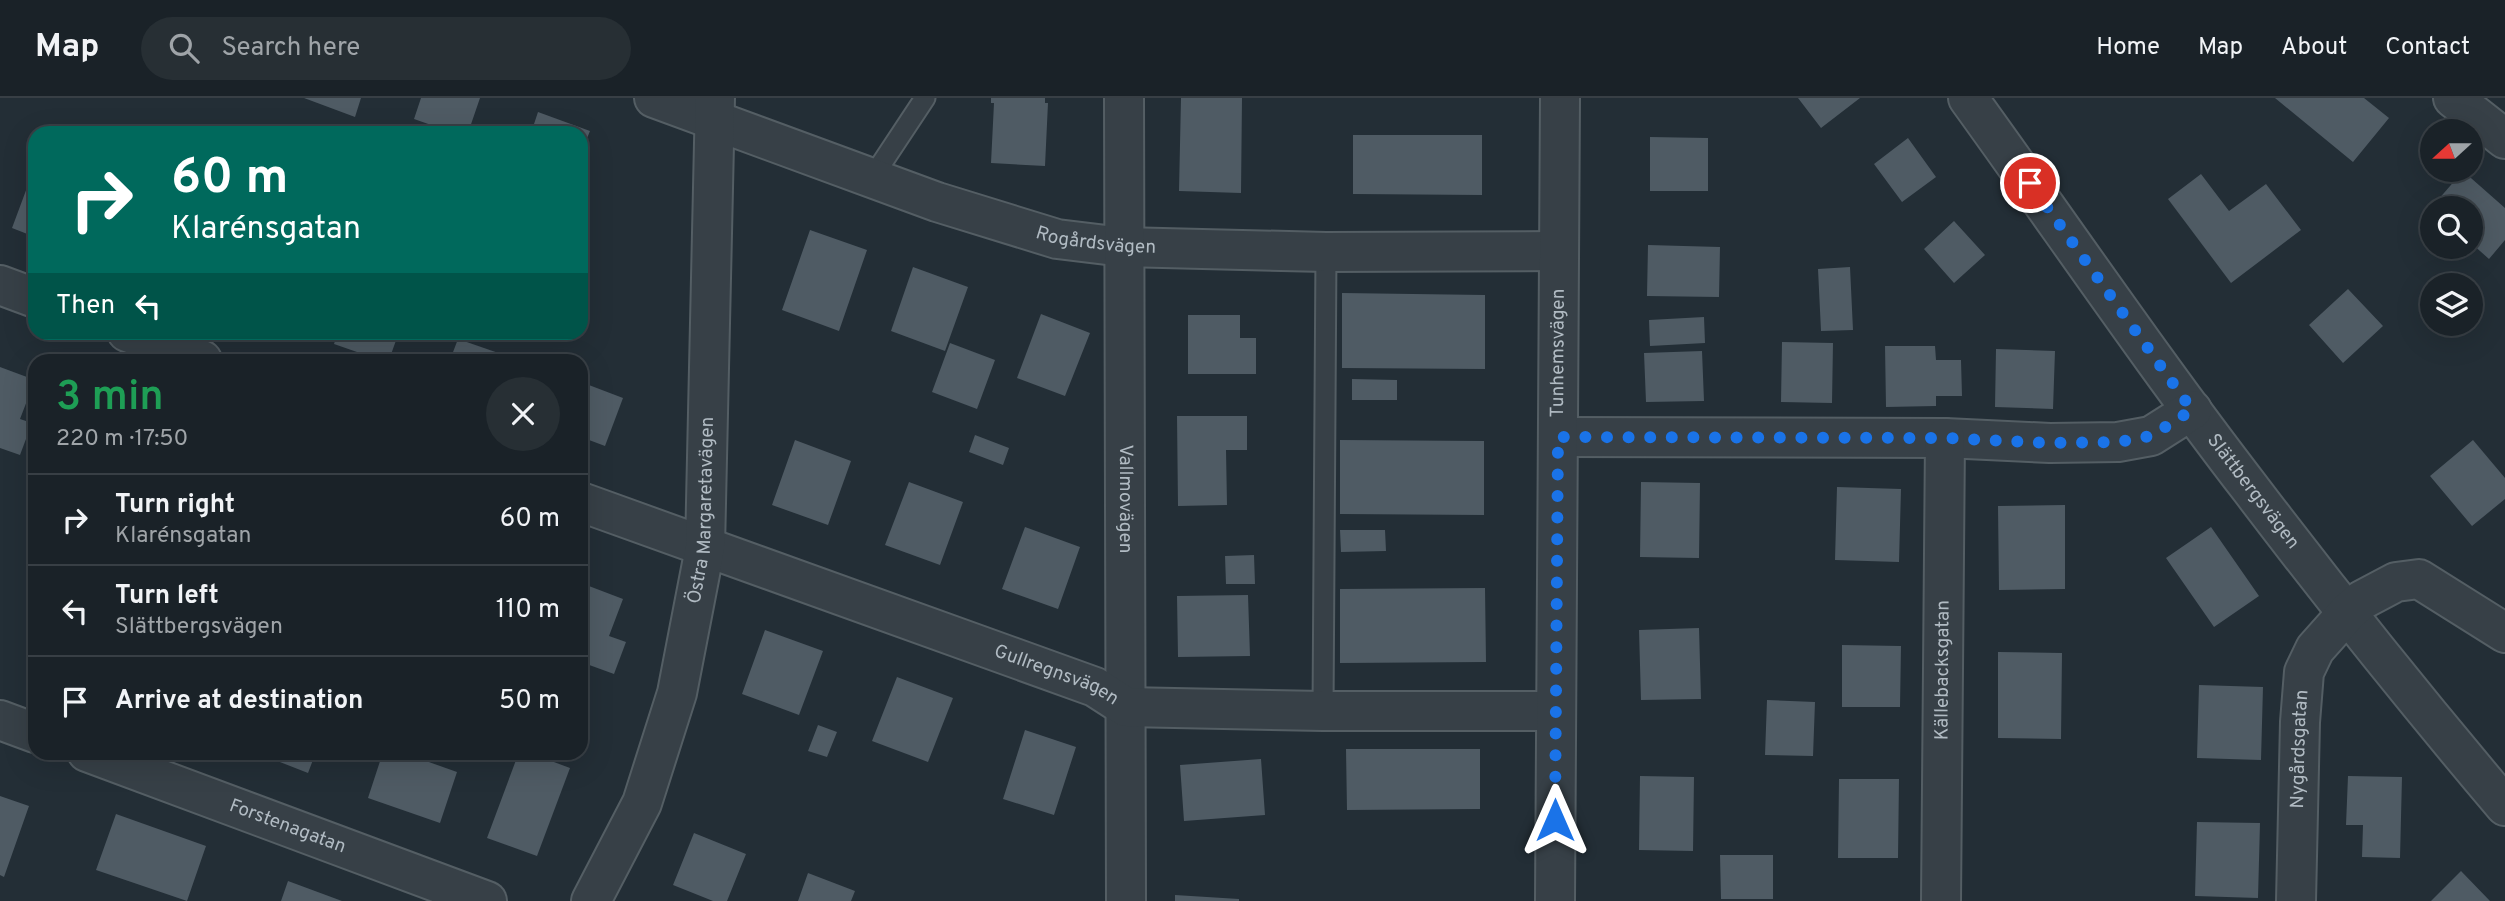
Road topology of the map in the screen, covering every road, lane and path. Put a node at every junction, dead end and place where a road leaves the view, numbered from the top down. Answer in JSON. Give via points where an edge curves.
{"nodes":[{"id":1,"x":654,"y":98,"type":"edge"},
{"id":2,"x":925,"y":98,"type":"edge"},
{"id":3,"x":1124,"y":98,"type":"edge"},
{"id":4,"x":1560,"y":98,"type":"edge"},
{"id":5,"x":1968,"y":98,"type":"edge"},
{"id":6,"x":2453,"y":98,"type":"edge"},
{"id":7,"x":715,"y":109,"type":"edge"},
{"id":8,"x":2505,"y":139,"type":"edge"},
{"id":9,"x":872,"y":178,"type":"junction"},
{"id":10,"x":1123,"y":247,"type":"junction"},
{"id":11,"x":1559,"y":251,"type":"junction"},
{"id":12,"x":1326,"y":252,"type":"junction"},
{"id":13,"x":0,"y":285,"type":"edge"},
{"id":14,"x":28,"y":295,"type":"edge"},
{"id":15,"x":148,"y":340,"type":"edge"},
{"id":16,"x":186,"y":354,"type":"edge"},
{"id":17,"x":2192,"y":410,"type":"junction"},
{"id":18,"x":1558,"y":437,"type":"junction"},
{"id":19,"x":1945,"y":438,"type":"junction"},
{"id":20,"x":588,"y":505,"type":"edge"},
{"id":21,"x":705,"y":548,"type":"junction"},
{"id":22,"x":2348,"y":612,"type":"junction"},
{"id":23,"x":2505,"y":633,"type":"edge"},
{"id":24,"x":1126,"y":707,"type":"junction"},
{"id":25,"x":1323,"y":711,"type":"junction"},
{"id":26,"x":1555,"y":711,"type":"junction"},
{"id":27,"x":0,"y":720,"type":"edge"},
{"id":28,"x":28,"y":730,"type":"edge"},
{"id":29,"x":108,"y":760,"type":"edge"},
{"id":30,"x":2505,"y":806,"type":"edge"},
{"id":31,"x":486,"y":901,"type":"edge"},
{"id":32,"x":591,"y":901,"type":"edge"},
{"id":33,"x":1126,"y":901,"type":"edge"},
{"id":34,"x":1555,"y":901,"type":"edge"},
{"id":35,"x":1941,"y":901,"type":"edge"},
{"id":36,"x":2296,"y":901,"type":"edge"}],
"edges":[{"from":1,"to":7,"type":"street","name":"Rogårdsvägen"},
{"from":2,"to":9,"type":"lane"},
{"from":3,"to":10,"type":"street","name":"Vallmovägen"},
{"from":4,"to":11,"type":"street","name":"Tunhemsvägen"},
{"from":5,"to":17,"type":"street","name":"Slättbergsvägen"},
{"from":6,"to":8,"type":"street"},
{"from":7,"to":9,"type":"street","name":"Rogårdsvägen"},
{"from":7,"to":21,"type":"street","name":"Östra Margaretavägen"},
{"from":9,"to":10,"type":"street","name":"Rogårdsvägen","via":[[1058,239]]},
{"from":10,"to":12,"type":"street","name":"Rogårdsvägen"},
{"from":10,"to":24,"type":"street","name":"Vallmovägen"},
{"from":11,"to":12,"type":"street","name":"Rogårdsvägen"},
{"from":11,"to":18,"type":"street","name":"Tunhemsvägen"},
{"from":12,"to":25,"type":"lane"},
{"from":13,"to":14,"type":"street"},
{"from":15,"to":16,"type":"street"},
{"from":17,"to":19,"type":"street","via":[[2151,436],[2118,442]]},
{"from":17,"to":22,"type":"street","name":"Slättbergsvägen"},
{"from":18,"to":19,"type":"street"},
{"from":18,"to":26,"type":"street","name":"Tunhemsvägen"},
{"from":19,"to":35,"type":"street","name":"Källebacksgatan"},
{"from":20,"to":21,"type":"street","name":"Gullregnsvägen"},
{"from":21,"to":24,"type":"street","name":"Gullregnsvägen","via":[[1096,687]]},
{"from":21,"to":32,"type":"street","name":"Östra Margaretavägen","via":[[677,692],[642,803]]},
{"from":22,"to":23,"type":"street","name":"Nygårdsgatan","via":[[2396,582],[2419,579]]},
{"from":22,"to":30,"type":"street","name":"Slättbergsvägen"},
{"from":22,"to":36,"type":"street","name":"Nygårdsgatan","via":[[2315,649],[2304,672]]},
{"from":24,"to":25,"type":"street","name":"Gullregnsvägen"},
{"from":24,"to":33,"type":"street","name":"Vallmovägen"},
{"from":25,"to":26,"type":"street","name":"Gullregnsvägen"},
{"from":26,"to":34,"type":"street","name":"Tunhemsvägen"},
{"from":27,"to":28,"type":"street"},
{"from":29,"to":31,"type":"street","name":"Forstenagatan"}]}
